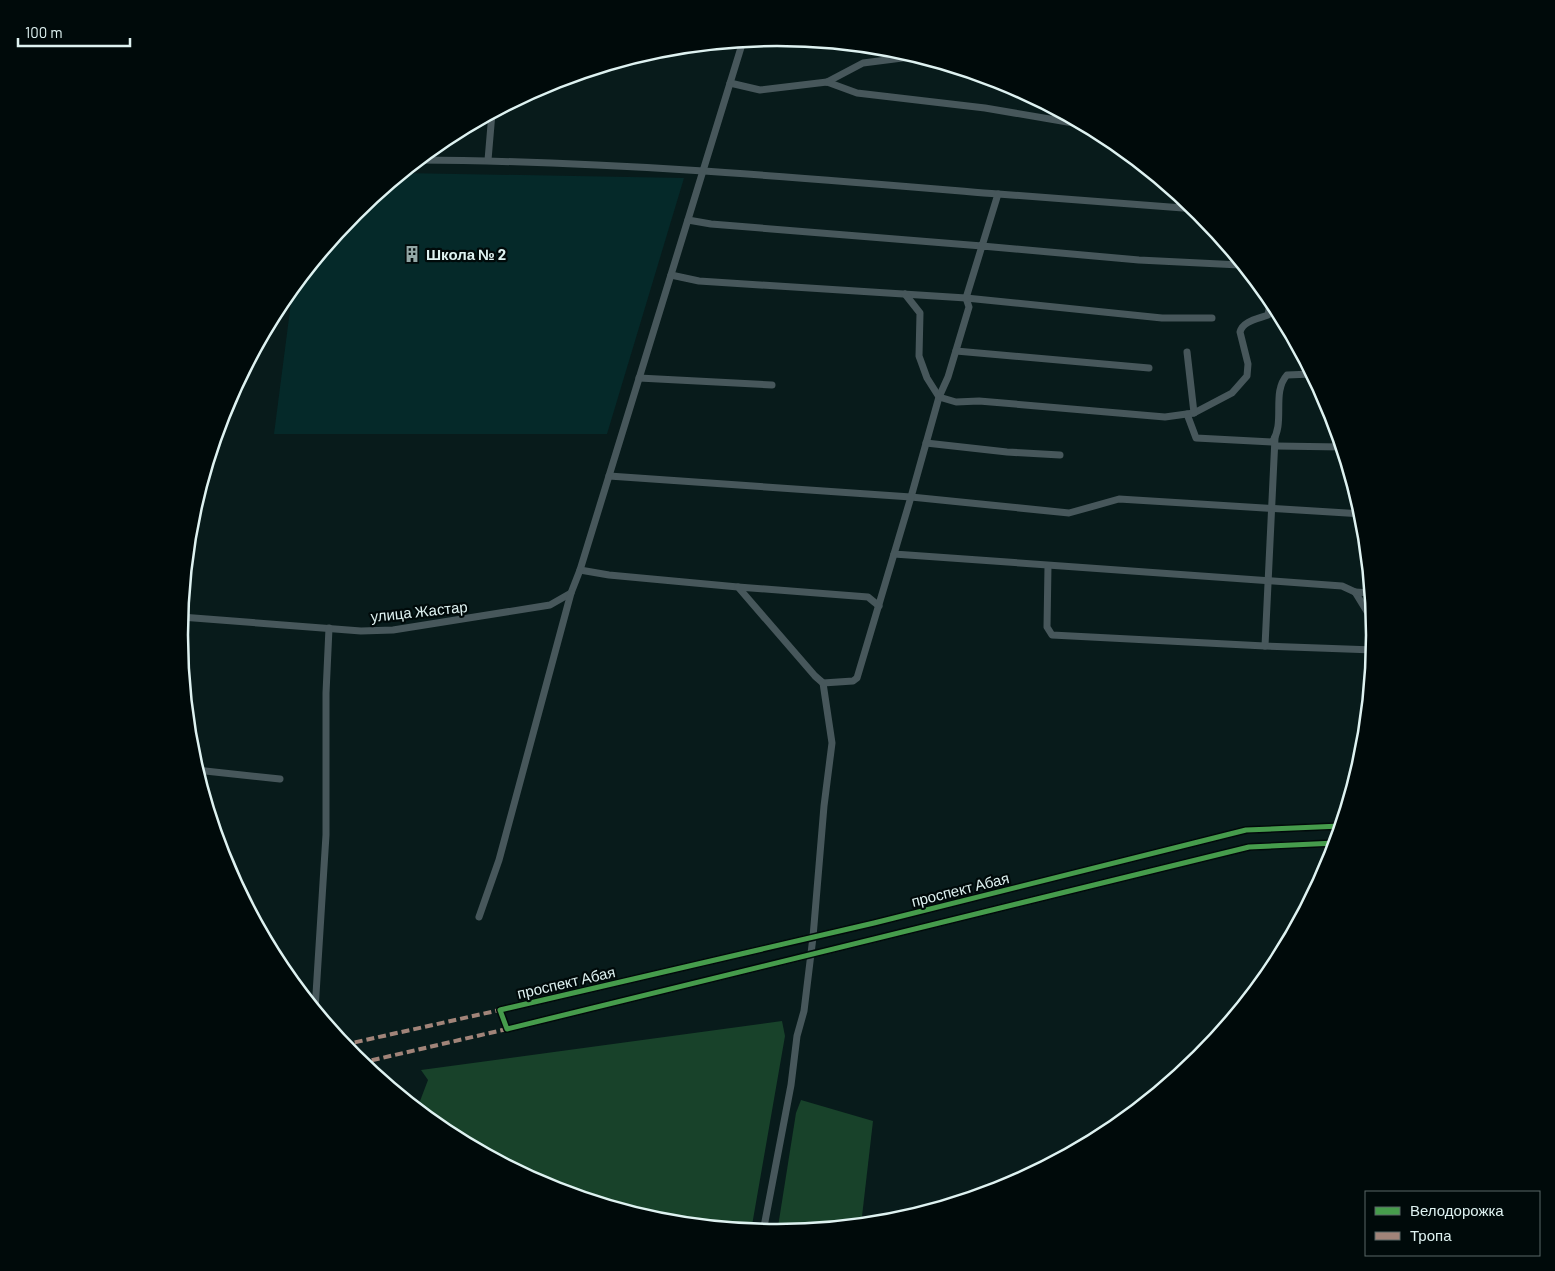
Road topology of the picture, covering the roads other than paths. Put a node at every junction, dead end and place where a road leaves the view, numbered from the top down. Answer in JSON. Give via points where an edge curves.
{"nodes":[{"id":1,"x":741,"y":48,"type":"edge"},
{"id":2,"x":896,"y":59,"type":"edge"},
{"id":3,"x":827,"y":82,"type":"junction"},
{"id":4,"x":730,"y":83,"type":"junction"},
{"id":5,"x":491,"y":121,"type":"edge"},
{"id":6,"x":1066,"y":122,"type":"edge"},
{"id":7,"x":430,"y":160,"type":"edge"},
{"id":8,"x":488,"y":160,"type":"junction"},
{"id":9,"x":703,"y":170,"type":"junction"},
{"id":10,"x":998,"y":194,"type":"junction"},
{"id":11,"x":1183,"y":208,"type":"edge"},
{"id":12,"x":688,"y":220,"type":"junction"},
{"id":13,"x":982,"y":246,"type":"junction"},
{"id":14,"x":1235,"y":265,"type":"edge"},
{"id":15,"x":671,"y":275,"type":"junction"},
{"id":16,"x":905,"y":294,"type":"junction"},
{"id":17,"x":966,"y":298,"type":"junction"},
{"id":18,"x":1269,"y":311,"type":"edge"},
{"id":19,"x":1212,"y":318,"type":"dead end"},
{"id":20,"x":956,"y":351,"type":"junction"},
{"id":21,"x":1187,"y":352,"type":"dead end"},
{"id":22,"x":1149,"y":368,"type":"dead end"},
{"id":23,"x":1306,"y":374,"type":"edge"},
{"id":24,"x":639,"y":378,"type":"junction"},
{"id":25,"x":772,"y":385,"type":"dead end"},
{"id":26,"x":939,"y":396,"type":"junction"},
{"id":27,"x":1190,"y":413,"type":"junction"},
{"id":28,"x":1276,"y":442,"type":"junction"},
{"id":29,"x":926,"y":443,"type":"junction"},
{"id":30,"x":1335,"y":447,"type":"edge"},
{"id":31,"x":1060,"y":455,"type":"dead end"},
{"id":32,"x":609,"y":476,"type":"junction"},
{"id":33,"x":911,"y":498,"type":"junction"},
{"id":34,"x":1272,"y":510,"type":"junction"},
{"id":35,"x":1353,"y":514,"type":"edge"},
{"id":36,"x":894,"y":554,"type":"junction"},
{"id":37,"x":1048,"y":566,"type":"junction"},
{"id":38,"x":580,"y":570,"type":"junction"},
{"id":39,"x":1268,"y":580,"type":"junction"},
{"id":40,"x":738,"y":587,"type":"junction"},
{"id":41,"x":1355,"y":592,"type":"junction"},
{"id":42,"x":570,"y":593,"type":"junction"},
{"id":43,"x":1365,"y":593,"type":"edge"},
{"id":44,"x":878,"y":606,"type":"junction"},
{"id":45,"x":1366,"y":610,"type":"edge"},
{"id":46,"x":189,"y":618,"type":"edge"},
{"id":47,"x":329,"y":628,"type":"junction"},
{"id":48,"x":1265,"y":646,"type":"junction"},
{"id":49,"x":1366,"y":650,"type":"edge"},
{"id":50,"x":823,"y":683,"type":"junction"},
{"id":51,"x":204,"y":771,"type":"edge"},
{"id":52,"x":280,"y":778,"type":"dead end"},
{"id":53,"x":1335,"y":826,"type":"edge"},
{"id":54,"x":1328,"y":844,"type":"edge"},
{"id":55,"x":479,"y":917,"type":"dead end"},
{"id":56,"x":813,"y":937,"type":"junction"},
{"id":57,"x":810,"y":956,"type":"junction"},
{"id":58,"x":316,"y":1001,"type":"edge"},
{"id":59,"x":765,"y":1224,"type":"edge"}],
"edges":[{"from":1,"to":4,"type":"street"},
{"from":2,"to":3,"type":"street","via":[[863,63]]},
{"from":3,"to":4,"type":"street","via":[[760,90]]},
{"from":3,"to":6,"type":"street","via":[[857,93],[985,108]]},
{"from":4,"to":9,"type":"street"},
{"from":5,"to":8,"type":"street"},
{"from":7,"to":8,"type":"street"},
{"from":8,"to":9,"type":"street"},
{"from":9,"to":10,"type":"street"},
{"from":9,"to":12,"type":"street"},
{"from":10,"to":11,"type":"street"},
{"from":10,"to":13,"type":"street"},
{"from":12,"to":13,"type":"street"},
{"from":12,"to":15,"type":"street"},
{"from":13,"to":14,"type":"street"},
{"from":13,"to":17,"type":"street"},
{"from":15,"to":16,"type":"street","via":[[700,281]]},
{"from":15,"to":24,"type":"street"},
{"from":16,"to":17,"type":"street"},
{"from":16,"to":26,"type":"street","via":[[920,313],[919,356],[927,378]]},
{"from":17,"to":19,"type":"street","via":[[1162,318]]},
{"from":17,"to":20,"type":"street","via":[[969,307]]},
{"from":18,"to":27,"type":"street","via":[[1268,315],[1241,328],[1247,376],[1232,393]]},
{"from":20,"to":22,"type":"street"},
{"from":20,"to":26,"type":"street"},
{"from":21,"to":27,"type":"street"},
{"from":23,"to":28,"type":"street","via":[[1287,375],[1280,383]]},
{"from":24,"to":25,"type":"street"},
{"from":24,"to":32,"type":"street"},
{"from":26,"to":27,"type":"street","via":[[956,402],[1165,417]]},
{"from":26,"to":29,"type":"street"},
{"from":27,"to":28,"type":"street","via":[[1196,438]]},
{"from":28,"to":30,"type":"street"},
{"from":28,"to":34,"type":"street"},
{"from":29,"to":31,"type":"street"},
{"from":29,"to":33,"type":"street"},
{"from":32,"to":33,"type":"street"},
{"from":32,"to":38,"type":"street"},
{"from":33,"to":34,"type":"street","via":[[1069,513],[1119,499]]},
{"from":33,"to":36,"type":"street"},
{"from":34,"to":35,"type":"street"},
{"from":34,"to":39,"type":"street"},
{"from":36,"to":37,"type":"street"},
{"from":36,"to":44,"type":"street"},
{"from":37,"to":39,"type":"street"},
{"from":37,"to":48,"type":"street","via":[[1047,627],[1052,634]]},
{"from":38,"to":40,"type":"street"},
{"from":38,"to":42,"type":"street"},
{"from":39,"to":41,"type":"street","via":[[1342,586]]},
{"from":39,"to":48,"type":"street"},
{"from":40,"to":44,"type":"street","via":[[868,597]]},
{"from":40,"to":50,"type":"street"},
{"from":41,"to":43,"type":"street"},
{"from":41,"to":45,"type":"street"},
{"from":42,"to":47,"type":"street","name":"улица Жастар","via":[[550,605],[452,622],[393,630]]},
{"from":42,"to":55,"type":"street","via":[[499,860]]},
{"from":44,"to":50,"type":"street","via":[[858,678]]},
{"from":46,"to":47,"type":"street","name":"улица Жастар"},
{"from":47,"to":58,"type":"street","via":[[326,835]]},
{"from":48,"to":49,"type":"street"},
{"from":50,"to":56,"type":"street","via":[[832,743]]},
{"from":51,"to":52,"type":"street"},
{"from":53,"to":56,"type":"street","name":"проспект Абая","via":[[1246,830]]},
{"from":54,"to":57,"type":"street","name":"проспект Абая","via":[[1249,847]]},
{"from":56,"to":57,"type":"street"},
{"from":56,"to":57,"type":"street","name":"проспект Абая","via":[[500,1010],[507,1029]]},
{"from":57,"to":59,"type":"street","via":[[804,1011]]}]}
